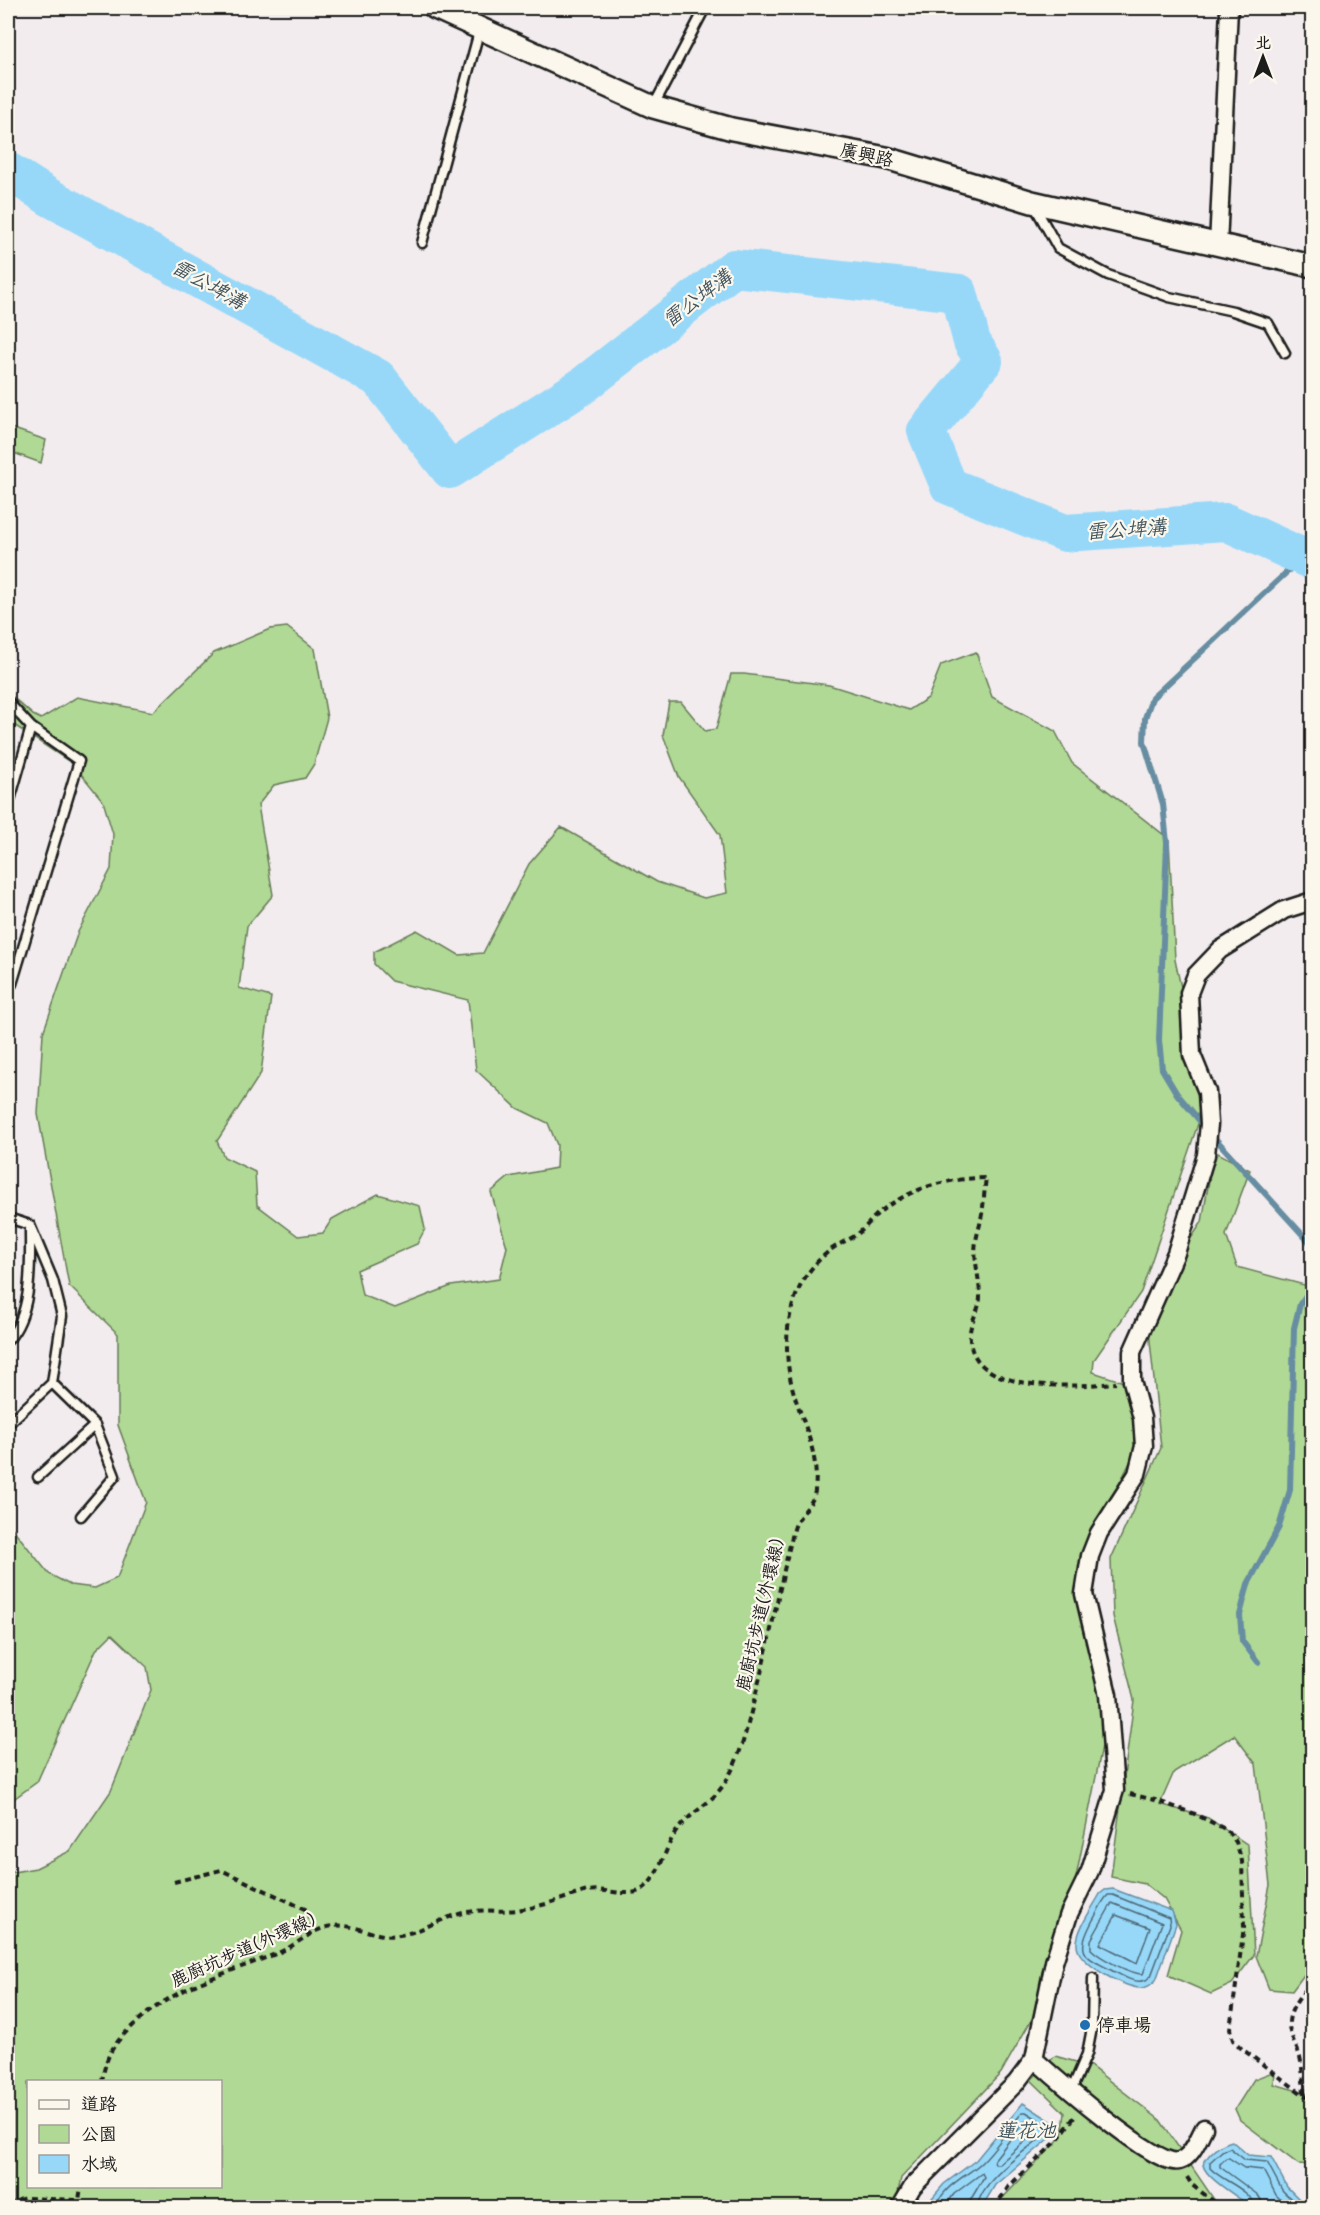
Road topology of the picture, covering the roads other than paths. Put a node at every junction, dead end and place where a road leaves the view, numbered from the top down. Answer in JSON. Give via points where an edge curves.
{"nodes":[{"id":1,"x":435,"y":8,"type":"edge"},
{"id":2,"x":705,"y":8,"type":"edge"},
{"id":3,"x":1229,"y":8,"type":"edge"},
{"id":4,"x":480,"y":27,"type":"junction"},
{"id":5,"x":653,"y":107,"type":"junction"},
{"id":6,"x":1032,"y":202,"type":"junction"},
{"id":7,"x":422,"y":243,"type":"dead end"},
{"id":8,"x":1218,"y":246,"type":"junction"},
{"id":9,"x":1312,"y":266,"type":"edge"},
{"id":10,"x":1285,"y":353,"type":"dead end"},
{"id":11,"x":8,"y":702,"type":"edge"},
{"id":12,"x":31,"y":727,"type":"junction"},
{"id":13,"x":8,"y":807,"type":"edge"},
{"id":14,"x":1312,"y":902,"type":"edge"},
{"id":15,"x":8,"y":988,"type":"edge"},
{"id":16,"x":8,"y":1218,"type":"edge"},
{"id":17,"x":30,"y":1225,"type":"junction"},
{"id":18,"x":8,"y":1340,"type":"edge"},
{"id":19,"x":51,"y":1383,"type":"junction"},
{"id":20,"x":8,"y":1424,"type":"edge"},
{"id":21,"x":95,"y":1425,"type":"junction"},
{"id":22,"x":38,"y":1477,"type":"dead end"},
{"id":23,"x":81,"y":1516,"type":"dead end"},
{"id":24,"x":1093,"y":1978,"type":"dead end"},
{"id":25,"x":1034,"y":2059,"type":"junction"},
{"id":26,"x":1071,"y":2092,"type":"junction"},
{"id":27,"x":1204,"y":2128,"type":"dead end"},
{"id":28,"x":900,"y":2208,"type":"edge"}],
"edges":[{"from":1,"to":4,"type":"street","name":"廣興路"},
{"from":2,"to":5,"type":"lane"},
{"from":3,"to":8,"type":"street"},
{"from":4,"to":5,"type":"street","name":"廣興路"},
{"from":4,"to":7,"type":"lane"},
{"from":5,"to":6,"type":"street","name":"廣興路","via":[[732,129],[886,158]]},
{"from":6,"to":8,"type":"street","name":"廣興路"},
{"from":6,"to":10,"type":"lane","via":[[1058,248],[1108,275],[1169,297],[1233,310],[1268,323]]},
{"from":8,"to":9,"type":"street","name":"廣興路"},
{"from":11,"to":12,"type":"lane"},
{"from":12,"to":13,"type":"lane"},
{"from":12,"to":15,"type":"lane","via":[[79,761]]},
{"from":14,"to":25,"type":"street","via":[[1284,910],[1220,950],[1196,975],[1188,993],[1192,1054],[1207,1092],[1207,1148],[1176,1253],[1132,1352],[1132,1381],[1142,1418],[1144,1446],[1137,1474],[1099,1533],[1090,1556],[1084,1594],[1108,1695],[1115,1790],[1090,1871],[1069,1914],[1054,1962]]},
{"from":16,"to":17,"type":"lane"},
{"from":17,"to":18,"type":"lane","via":[[30,1283],[17,1330]]},
{"from":17,"to":19,"type":"lane","via":[[53,1280],[62,1316]]},
{"from":19,"to":20,"type":"lane"},
{"from":19,"to":21,"type":"lane"},
{"from":21,"to":22,"type":"lane"},
{"from":21,"to":23,"type":"lane","via":[[115,1476]]},
{"from":24,"to":26,"type":"lane","via":[[1087,2054]]},
{"from":25,"to":26,"type":"street"},
{"from":25,"to":28,"type":"street","via":[[1016,2083],[913,2186]]},
{"from":26,"to":27,"type":"street","via":[[1154,2155],[1169,2162],[1188,2156]]}]}
